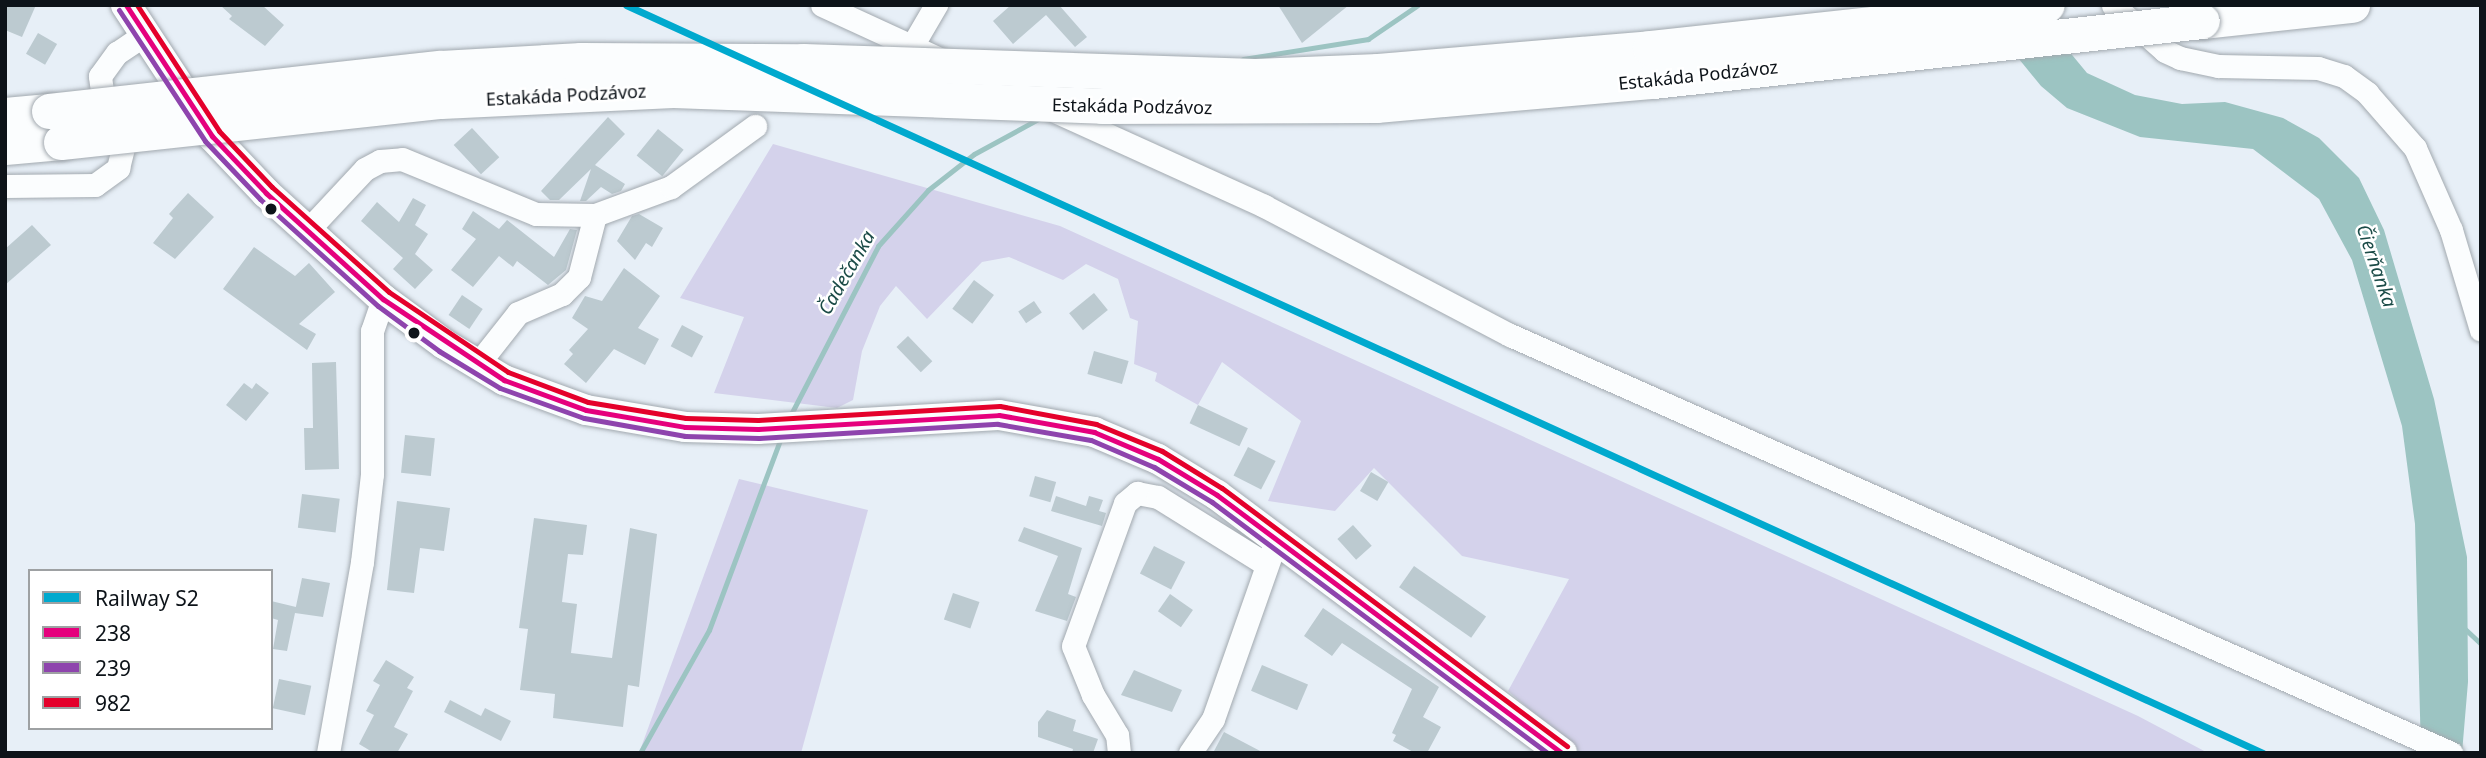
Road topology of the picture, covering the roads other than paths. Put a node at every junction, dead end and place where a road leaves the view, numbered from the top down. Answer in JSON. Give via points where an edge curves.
{"nodes":[{"id":1,"x":126,"y":5,"type":"edge"},
{"id":2,"x":822,"y":5,"type":"edge"},
{"id":3,"x":936,"y":5,"type":"edge"},
{"id":4,"x":2047,"y":5,"type":"edge"},
{"id":5,"x":2113,"y":5,"type":"edge"},
{"id":6,"x":2352,"y":5,"type":"edge"},
{"id":7,"x":144,"y":35,"type":"junction"},
{"id":8,"x":912,"y":46,"type":"junction"},
{"id":9,"x":5,"y":115,"type":"edge"},
{"id":10,"x":755,"y":126,"type":"dead end"},
{"id":11,"x":55,"y":127,"type":"junction"},
{"id":12,"x":5,"y":147,"type":"edge"},
{"id":13,"x":5,"y":186,"type":"edge"},
{"id":14,"x":595,"y":215,"type":"junction"},
{"id":15,"x":306,"y":232,"type":"junction"},
{"id":16,"x":383,"y":299,"type":"junction"},
{"id":17,"x":2481,"y":330,"type":"edge"},
{"id":18,"x":477,"y":365,"type":"junction"},
{"id":19,"x":1272,"y":551,"type":"junction"},
{"id":20,"x":328,"y":753,"type":"edge"},
{"id":21,"x":1119,"y":753,"type":"edge"},
{"id":22,"x":1190,"y":753,"type":"edge"},
{"id":23,"x":1562,"y":753,"type":"edge"},
{"id":24,"x":2451,"y":753,"type":"edge"}],
"edges":[{"from":1,"to":7,"type":"main road"},
{"from":2,"to":8,"type":"street"},
{"from":3,"to":8,"type":"street"},
{"from":4,"to":11,"type":"highway","name":"Estakáda Podzávoz","bridge":true,"via":[[1585,55],[1378,71],[1227,75],[803,61],[581,60],[441,68]]},
{"from":5,"to":17,"type":"street","via":[[2165,51],[2180,58],[2218,66],[2318,68],[2344,76],[2367,93],[2415,148],[2451,230]]},
{"from":6,"to":11,"type":"highway","name":"Estakáda Podzávoz","bridge":true,"via":[[1653,81],[1376,105],[1115,106],[659,90]]},
{"from":7,"to":13,"type":"street","via":[[117,53],[100,76],[103,99],[122,131],[118,168],[94,185]]},
{"from":7,"to":15,"type":"main road","via":[[212,136]]},
{"from":8,"to":24,"type":"street","bridge":true,"via":[[1264,206],[1510,335]]},
{"from":9,"to":11,"type":"highway"},
{"from":10,"to":14,"type":"street","via":[[671,187]]},
{"from":11,"to":12,"type":"highway"},
{"from":14,"to":15,"type":"street","via":[[536,214],[402,159],[380,161],[365,169]]},
{"from":14,"to":18,"type":"street","via":[[579,277],[562,294],[518,313]]},
{"from":15,"to":16,"type":"main road"},
{"from":16,"to":18,"type":"main road"},
{"from":16,"to":20,"type":"street","via":[[372,331],[372,474],[364,550]]},
{"from":18,"to":19,"type":"main road","via":[[530,391],[606,416],[676,426],[758,429],[999,415],[1076,427],[1158,459]]},
{"from":19,"to":21,"type":"street","via":[[1158,497],[1137,494],[1125,503],[1073,646],[1093,695],[1117,736]]},
{"from":19,"to":22,"type":"street","via":[[1213,719]]},
{"from":19,"to":23,"type":"main road"}]}
